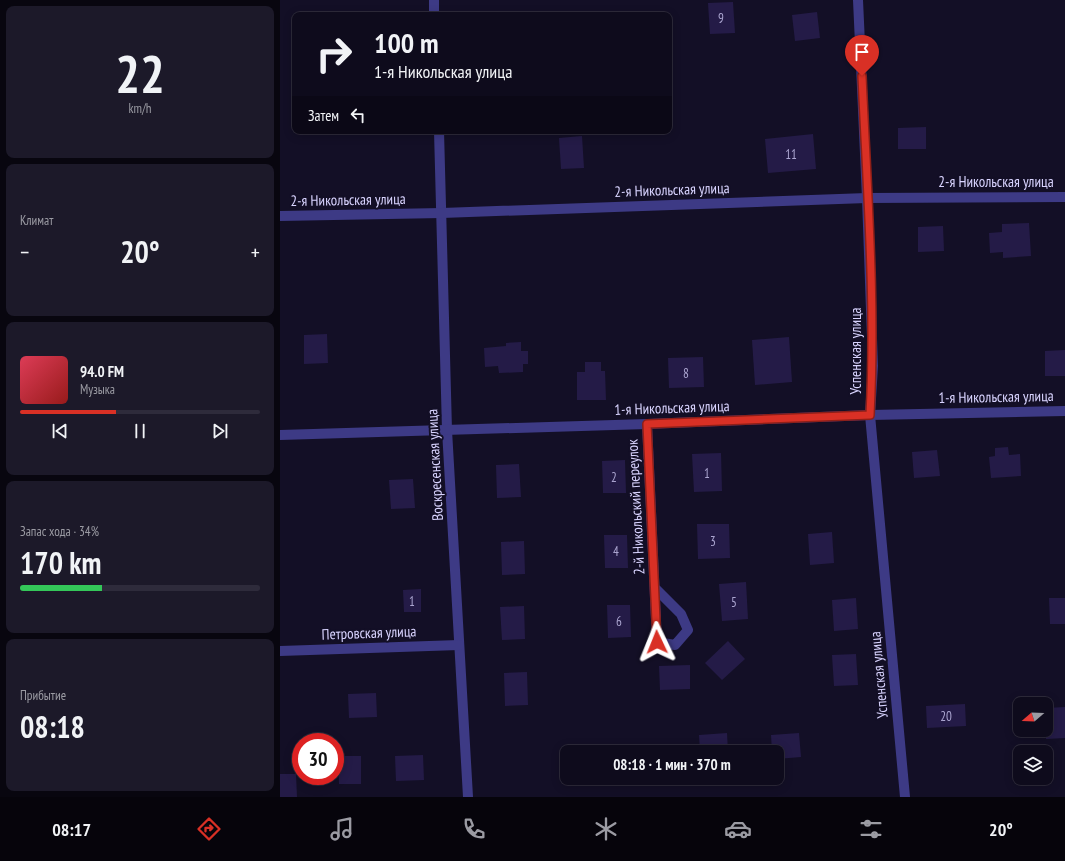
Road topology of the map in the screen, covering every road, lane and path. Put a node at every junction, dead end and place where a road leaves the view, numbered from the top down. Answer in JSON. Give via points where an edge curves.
{"nodes":[{"id":1,"x":434,"y":0,"type":"edge"},
{"id":2,"x":858,"y":0,"type":"edge"},
{"id":3,"x":434,"y":12,"type":"edge"},
{"id":4,"x":439,"y":134,"type":"edge"},
{"id":5,"x":1065,"y":197,"type":"edge"},
{"id":6,"x":868,"y":198,"type":"junction"},
{"id":7,"x":442,"y":213,"type":"junction"},
{"id":8,"x":280,"y":216,"type":"edge"},
{"id":9,"x":1065,"y":410,"type":"edge"},
{"id":10,"x":870,"y":415,"type":"junction"},
{"id":11,"x":647,"y":424,"type":"junction"},
{"id":12,"x":447,"y":430,"type":"junction"},
{"id":13,"x":280,"y":435,"type":"edge"},
{"id":14,"x":655,"y":588,"type":"junction"},
{"id":15,"x":459,"y":645,"type":"junction"},
{"id":16,"x":280,"y":651,"type":"edge"},
{"id":17,"x":468,"y":797,"type":"edge"},
{"id":18,"x":905,"y":797,"type":"edge"}],
"edges":[{"from":1,"to":3,"type":"street"},
{"from":2,"to":6,"type":"street","name":"Успенская улица"},
{"from":4,"to":7,"type":"street","name":"Воскресенская улица"},
{"from":5,"to":6,"type":"street","name":"2-я Никольская улица"},
{"from":6,"to":7,"type":"street","name":"2-я Никольская улица"},
{"from":6,"to":10,"type":"street","name":"Успенская улица","via":[[873,366]]},
{"from":7,"to":8,"type":"street","name":"2-я Никольская улица"},
{"from":7,"to":12,"type":"street","name":"Воскресенская улица"},
{"from":9,"to":10,"type":"street","name":"1-я Никольская улица"},
{"from":10,"to":11,"type":"street","name":"1-я Никольская улица"},
{"from":10,"to":18,"type":"street","name":"Успенская улица"},
{"from":11,"to":12,"type":"street","name":"1-я Никольская улица"},
{"from":11,"to":14,"type":"street","name":"2-й Никольский переулок"},
{"from":12,"to":13,"type":"street","name":"1-я Никольская улица"},
{"from":12,"to":15,"type":"street","name":"Воскресенская улица"},
{"from":14,"to":14,"type":"street","name":"2-й Никольский переулок","via":[[657,642],[675,645],[688,630],[681,614]]},
{"from":15,"to":16,"type":"street","name":"Петровская улица"},
{"from":15,"to":17,"type":"street","name":"Воскресенская улица"}]}
